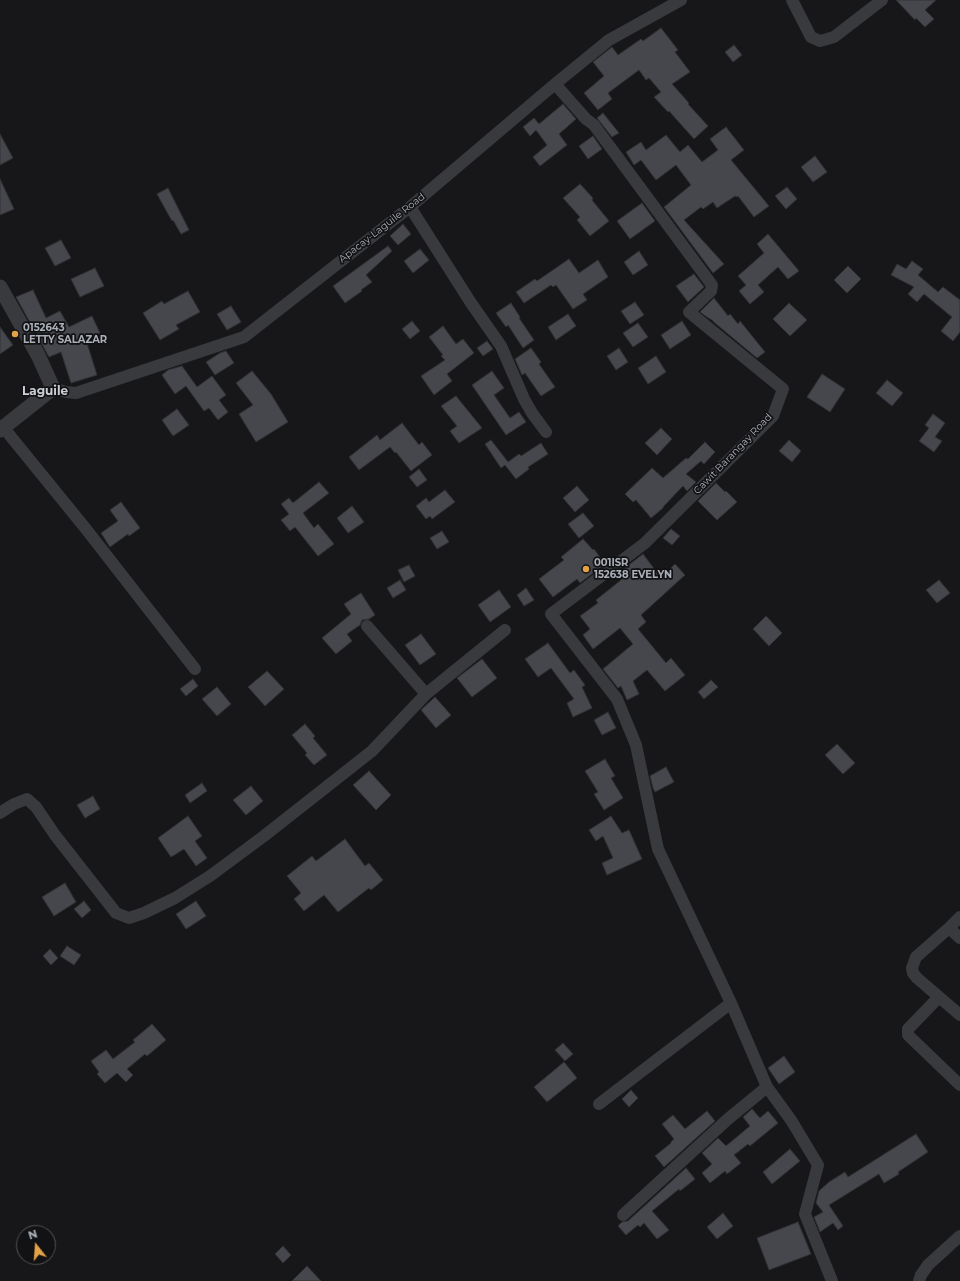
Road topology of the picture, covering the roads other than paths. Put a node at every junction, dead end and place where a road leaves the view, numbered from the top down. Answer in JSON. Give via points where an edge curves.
{"nodes":[{"id":1,"x":681,"y":0,"type":"edge"},
{"id":2,"x":792,"y":0,"type":"edge"},
{"id":3,"x":882,"y":0,"type":"edge"},
{"id":4,"x":555,"y":84,"type":"junction"},
{"id":5,"x":410,"y":207,"type":"junction"},
{"id":6,"x":0,"y":287,"type":"edge"},
{"id":7,"x":53,"y":388,"type":"junction"},
{"id":8,"x":2,"y":428,"type":"edge"},
{"id":9,"x":546,"y":432,"type":"dead end"},
{"id":10,"x":367,"y":626,"type":"dead end"},
{"id":11,"x":505,"y":630,"type":"dead end"},
{"id":12,"x":195,"y":669,"type":"dead end"},
{"id":13,"x":426,"y":694,"type":"junction"},
{"id":14,"x":0,"y":813,"type":"edge"},
{"id":15,"x":960,"y":917,"type":"edge"},
{"id":16,"x":949,"y":928,"type":"junction"},
{"id":17,"x":960,"y":938,"type":"edge"},
{"id":18,"x":939,"y":997,"type":"junction"},
{"id":19,"x":731,"y":1003,"type":"junction"},
{"id":20,"x":960,"y":1015,"type":"edge"},
{"id":21,"x":960,"y":1085,"type":"edge"},
{"id":22,"x":767,"y":1087,"type":"junction"},
{"id":23,"x":599,"y":1104,"type":"dead end"},
{"id":24,"x":623,"y":1215,"type":"dead end"},
{"id":25,"x":960,"y":1236,"type":"edge"},
{"id":26,"x":832,"y":1281,"type":"edge"},
{"id":27,"x":919,"y":1281,"type":"edge"}],
"edges":[{"from":1,"to":4,"type":"street","name":"Apacay-Laguile Road","via":[[609,40]]},
{"from":2,"to":3,"type":"street","via":[[810,37],[820,42],[834,37]]},
{"from":4,"to":5,"type":"street","name":"Apacay-Laguile Road"},
{"from":4,"to":19,"type":"street","name":"Cawit Barangay Road","via":[[594,125],[712,285],[711,291],[689,312],[783,389],[773,416],[645,544],[551,614],[617,699],[636,745],[658,849]]},
{"from":5,"to":7,"type":"street","name":"Apacay-Laguile Road","via":[[244,337],[76,393]]},
{"from":5,"to":9,"type":"street","via":[[470,303],[501,346],[524,399]]},
{"from":6,"to":7,"type":"street","via":[[38,354]]},
{"from":7,"to":8,"type":"street"},
{"from":8,"to":12,"type":"street","via":[[90,534]]},
{"from":10,"to":13,"type":"street"},
{"from":11,"to":13,"type":"street"},
{"from":13,"to":14,"type":"street","via":[[372,750],[258,840],[210,876],[176,898],[144,914],[129,918],[116,913],[36,807],[27,799]]},
{"from":15,"to":16,"type":"street"},
{"from":16,"to":17,"type":"street"},
{"from":16,"to":18,"type":"street","via":[[916,957],[912,968],[917,978]]},
{"from":18,"to":20,"type":"street"},
{"from":18,"to":21,"type":"street","via":[[908,1029],[908,1035]]},
{"from":19,"to":22,"type":"street"},
{"from":19,"to":23,"type":"street"},
{"from":22,"to":24,"type":"street"},
{"from":22,"to":26,"type":"street","via":[[792,1120],[818,1165],[805,1214]]},
{"from":25,"to":27,"type":"street","via":[[928,1265]]}]}
